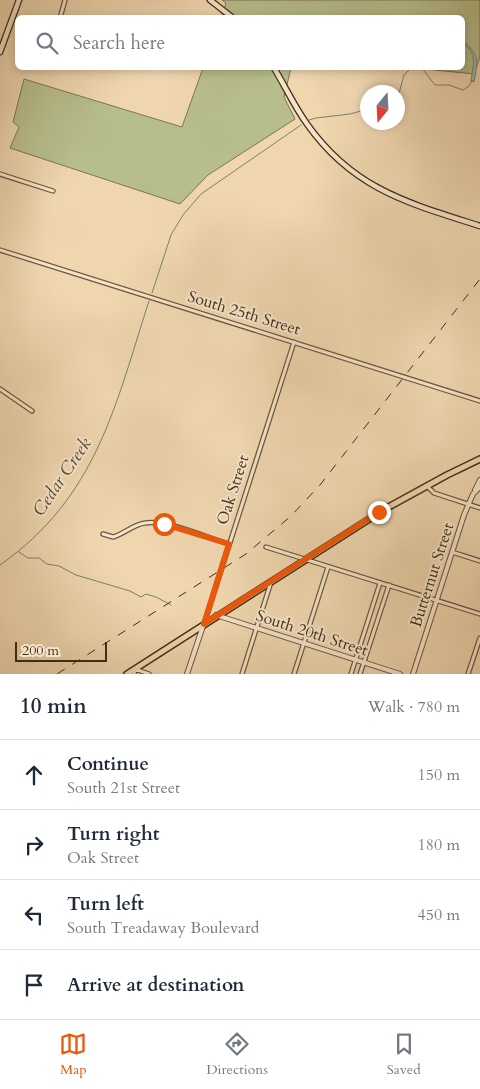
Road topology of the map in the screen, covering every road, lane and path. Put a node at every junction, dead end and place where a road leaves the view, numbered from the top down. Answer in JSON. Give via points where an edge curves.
{"nodes":[{"id":1,"x":19,"y":0,"type":"edge"},
{"id":2,"x":65,"y":0,"type":"edge"},
{"id":3,"x":210,"y":0,"type":"edge"},
{"id":4,"x":61,"y":15,"type":"edge"},
{"id":5,"x":229,"y":15,"type":"edge"},
{"id":6,"x":0,"y":52,"type":"edge"},
{"id":7,"x":275,"y":70,"type":"edge"},
{"id":8,"x":0,"y":174,"type":"edge"},
{"id":9,"x":53,"y":192,"type":"dead end"},
{"id":10,"x":480,"y":226,"type":"edge"},
{"id":11,"x":0,"y":250,"type":"edge"},
{"id":12,"x":294,"y":342,"type":"junction"},
{"id":13,"x":0,"y":389,"type":"edge"},
{"id":14,"x":480,"y":401,"type":"edge"},
{"id":15,"x":32,"y":410,"type":"dead end"},
{"id":16,"x":479,"y":461,"type":"edge"},
{"id":17,"x":480,"y":480,"type":"edge"},
{"id":18,"x":426,"y":486,"type":"junction"},
{"id":19,"x":480,"y":486,"type":"edge"},
{"id":20,"x":473,"y":494,"type":"junction"},
{"id":21,"x":468,"y":504,"type":"junction"},
{"id":22,"x":480,"y":508,"type":"edge"},
{"id":23,"x":103,"y":534,"type":"dead end"},
{"id":24,"x":229,"y":544,"type":"junction"},
{"id":25,"x":266,"y":547,"type":"dead end"},
{"id":26,"x":452,"y":552,"type":"junction"},
{"id":27,"x":306,"y":559,"type":"junction"},
{"id":28,"x":480,"y":561,"type":"edge"},
{"id":29,"x":328,"y":567,"type":"junction"},
{"id":30,"x":272,"y":581,"type":"junction"},
{"id":31,"x":380,"y":583,"type":"junction"},
{"id":32,"x":389,"y":586,"type":"junction"},
{"id":33,"x":437,"y":600,"type":"junction"},
{"id":34,"x":480,"y":614,"type":"edge"},
{"id":35,"x":216,"y":616,"type":"junction"},
{"id":36,"x":204,"y":624,"type":"junction"},
{"id":37,"x":256,"y":628,"type":"junction"},
{"id":38,"x":480,"y":638,"type":"edge"},
{"id":39,"x":303,"y":643,"type":"junction"},
{"id":40,"x":355,"y":660,"type":"junction"},
{"id":41,"x":364,"y":663,"type":"junction"},
{"id":42,"x":134,"y":672,"type":"edge"},
{"id":43,"x":127,"y":674,"type":"edge"},
{"id":44,"x":149,"y":674,"type":"edge"},
{"id":45,"x":187,"y":674,"type":"edge"},
{"id":46,"x":242,"y":674,"type":"edge"},
{"id":47,"x":294,"y":674,"type":"edge"},
{"id":48,"x":351,"y":674,"type":"edge"},
{"id":49,"x":360,"y":674,"type":"edge"},
{"id":50,"x":400,"y":674,"type":"edge"},
{"id":51,"x":413,"y":674,"type":"edge"},
{"id":52,"x":468,"y":674,"type":"edge"}],
"edges":[{"from":1,"to":6,"type":"main road"},
{"from":2,"to":4,"type":"street"},
{"from":3,"to":5,"type":"main road"},
{"from":7,"to":10,"type":"main road","via":[[306,124],[352,173],[392,196]]},
{"from":8,"to":9,"type":"street"},
{"from":11,"to":12,"type":"street","name":"South 25th Street"},
{"from":12,"to":14,"type":"street","name":"South 25th Street"},
{"from":12,"to":24,"type":"street","name":"Oak Street"},
{"from":13,"to":15,"type":"street"},
{"from":16,"to":18,"type":"main road"},
{"from":17,"to":20,"type":"street"},
{"from":18,"to":21,"type":"street","via":[[434,493]]},
{"from":18,"to":27,"type":"main road"},
{"from":19,"to":20,"type":"street","name":"Butternut Street"},
{"from":20,"to":21,"type":"street","name":"Butternut Street"},
{"from":21,"to":22,"type":"street"},
{"from":21,"to":26,"type":"street","name":"Butternut Street"},
{"from":23,"to":24,"type":"street","via":[[113,537],[152,522]]},
{"from":24,"to":36,"type":"street","name":"Oak Street"},
{"from":25,"to":27,"type":"street"},
{"from":26,"to":28,"type":"street"},
{"from":26,"to":33,"type":"street","name":"Butternut Street"},
{"from":27,"to":29,"type":"street"},
{"from":27,"to":30,"type":"main road"},
{"from":29,"to":31,"type":"street"},
{"from":29,"to":39,"type":"street"},
{"from":30,"to":35,"type":"main road"},
{"from":30,"to":37,"type":"street"},
{"from":31,"to":32,"type":"street"},
{"from":31,"to":40,"type":"street"},
{"from":32,"to":33,"type":"street"},
{"from":32,"to":41,"type":"street"},
{"from":33,"to":34,"type":"street"},
{"from":33,"to":51,"type":"street","name":"Butternut Street"},
{"from":35,"to":36,"type":"main road"},
{"from":35,"to":37,"type":"street","name":"South 20th Street"},
{"from":36,"to":42,"type":"main road"},
{"from":36,"to":45,"type":"street","name":"Oak Street"},
{"from":37,"to":39,"type":"street","name":"South 20th Street"},
{"from":37,"to":46,"type":"street"},
{"from":38,"to":52,"type":"street"},
{"from":39,"to":40,"type":"street","name":"South 20th Street"},
{"from":39,"to":47,"type":"street"},
{"from":40,"to":41,"type":"street","name":"South 20th Street"},
{"from":40,"to":48,"type":"street"},
{"from":41,"to":49,"type":"street"},
{"from":41,"to":50,"type":"street","name":"South 20th Street"},
{"from":42,"to":43,"type":"main road"},
{"from":42,"to":44,"type":"street"}]}
